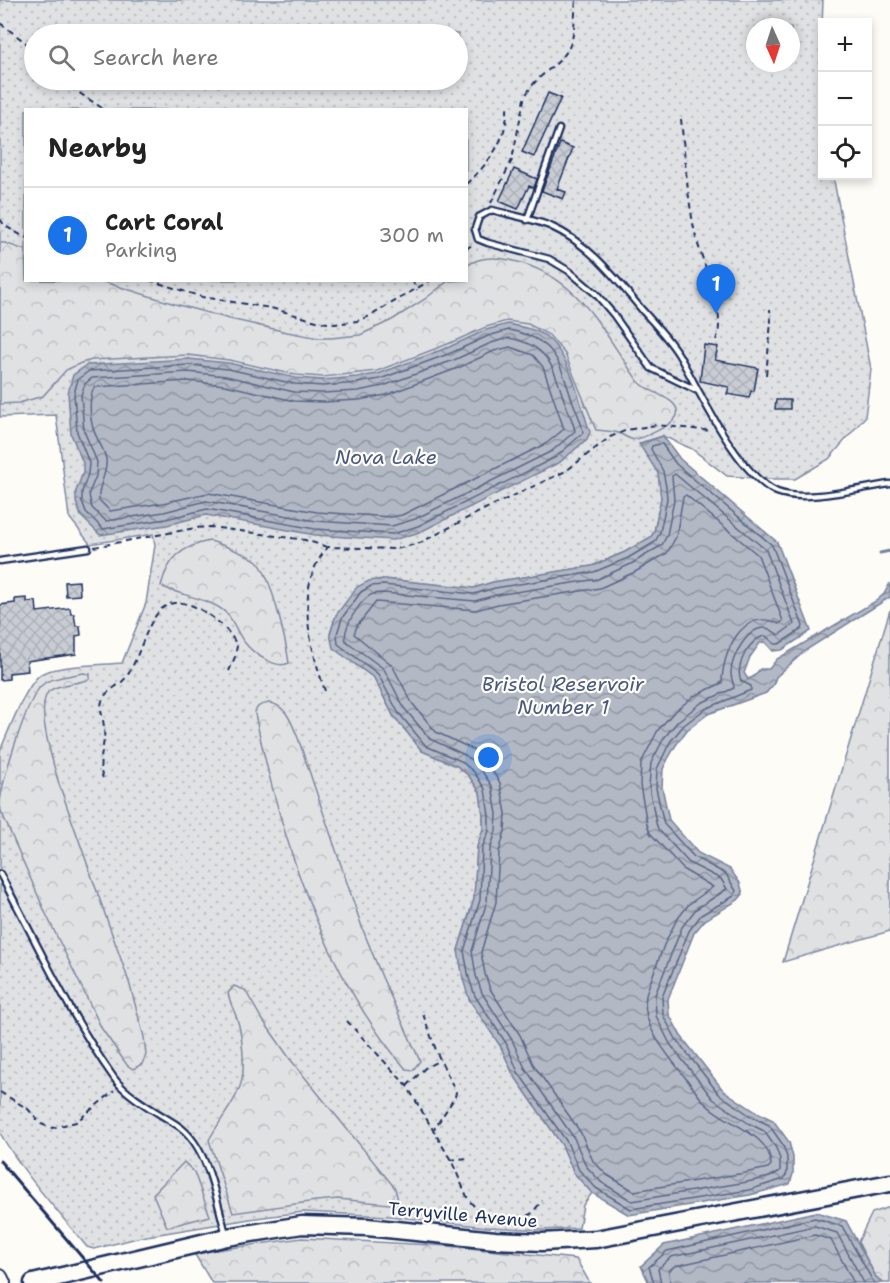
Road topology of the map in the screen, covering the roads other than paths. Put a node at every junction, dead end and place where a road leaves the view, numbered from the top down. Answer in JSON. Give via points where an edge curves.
{"nodes":[{"id":1,"x":559,"y":129,"type":"dead end"},
{"id":2,"x":527,"y":219,"type":"junction"},
{"id":3,"x":698,"y":391,"type":"junction"},
{"id":4,"x":890,"y":484,"type":"edge"},
{"id":5,"x":88,"y":548,"type":"road end"},
{"id":6,"x":0,"y":561,"type":"edge"},
{"id":7,"x":0,"y":874,"type":"edge"},
{"id":8,"x":890,"y":1183,"type":"edge"},
{"id":9,"x":227,"y":1237,"type":"junction"},
{"id":10,"x":0,"y":1277,"type":"edge"},
{"id":11,"x":3,"y":1283,"type":"edge"},
{"id":12,"x":33,"y":1283,"type":"edge"}],
"edges":[{"from":1,"to":2,"type":"lane"},
{"from":2,"to":3,"type":"lane","via":[[577,241],[608,270],[672,344]]},
{"from":2,"to":3,"type":"lane","via":[[492,210],[479,217],[476,235],[488,243],[549,259],[569,271],[596,294],[651,368]]},
{"from":3,"to":4,"type":"lane","via":[[751,473],[777,492],[814,495]]},
{"from":5,"to":6,"type":"lane"},
{"from":7,"to":9,"type":"lane","via":[[105,1065],[120,1085],[195,1142],[206,1165]]},
{"from":8,"to":9,"type":"highway","name":"Terryville Avenue","via":[[596,1239],[495,1240],[338,1225]]},
{"from":9,"to":12,"type":"highway","name":"Terryville Avenue"},
{"from":10,"to":11,"type":"main road"}]}
